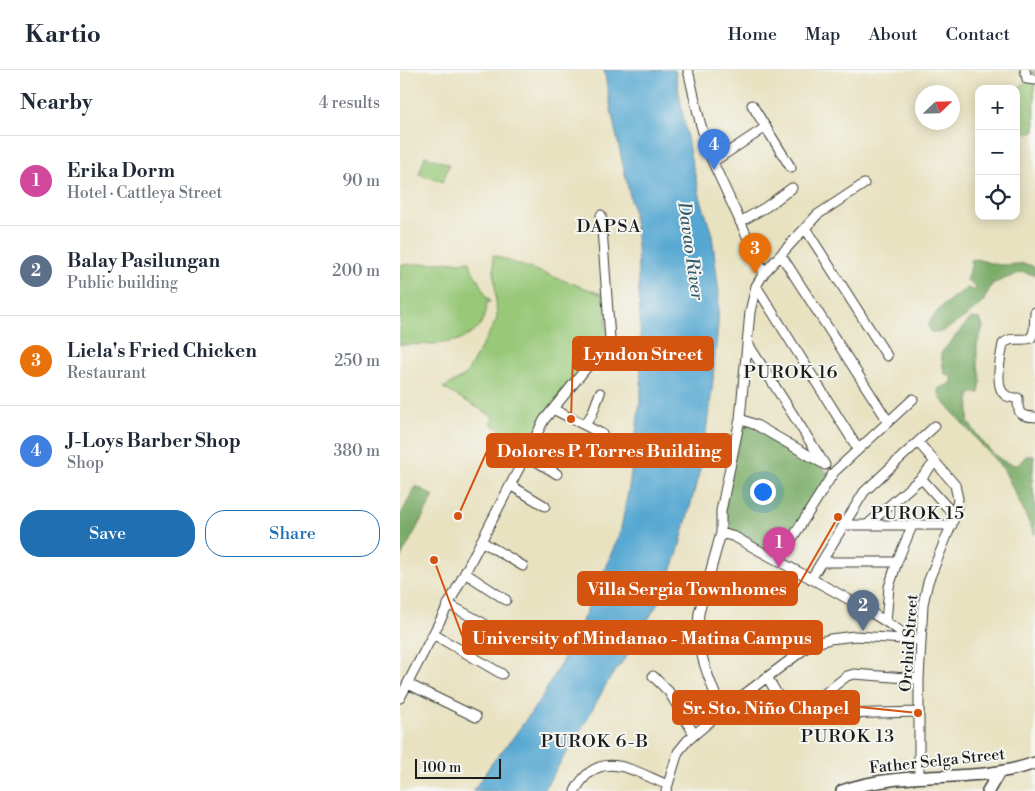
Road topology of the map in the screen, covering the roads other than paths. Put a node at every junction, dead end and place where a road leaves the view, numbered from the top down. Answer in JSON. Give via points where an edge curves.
{"nodes":[{"id":1,"x":688,"y":70,"type":"edge"},
{"id":2,"x":1025,"y":70,"type":"edge"},
{"id":3,"x":1035,"y":80,"type":"edge"},
{"id":4,"x":752,"y":105,"type":"dead end"},
{"id":5,"x":766,"y":127,"type":"junction"},
{"id":6,"x":713,"y":162,"type":"junction"},
{"id":7,"x":791,"y":168,"type":"dead end"},
{"id":8,"x":864,"y":184,"type":"dead end"},
{"id":9,"x":792,"y":188,"type":"dead end"},
{"id":10,"x":601,"y":215,"type":"dead end"},
{"id":11,"x":740,"y":222,"type":"junction"},
{"id":12,"x":805,"y":228,"type":"junction"},
{"id":13,"x":781,"y":255,"type":"junction"},
{"id":14,"x":764,"y":273,"type":"junction"},
{"id":15,"x":756,"y":286,"type":"junction"},
{"id":16,"x":1035,"y":312,"type":"edge"},
{"id":17,"x":748,"y":344,"type":"junction"},
{"id":18,"x":887,"y":356,"type":"dead end"},
{"id":19,"x":600,"y":393,"type":"dead end"},
{"id":20,"x":913,"y":399,"type":"dead end"},
{"id":21,"x":553,"y":409,"type":"junction"},
{"id":22,"x":1035,"y":417,"type":"edge"},
{"id":23,"x":740,"y":419,"type":"junction"},
{"id":24,"x":888,"y":421,"type":"junction"},
{"id":25,"x":585,"y":425,"type":"junction"},
{"id":26,"x":935,"y":426,"type":"dead end"},
{"id":27,"x":602,"y":434,"type":"dead end"},
{"id":28,"x":918,"y":442,"type":"junction"},
{"id":29,"x":858,"y":449,"type":"junction"},
{"id":30,"x":526,"y":455,"type":"junction"},
{"id":31,"x":935,"y":462,"type":"junction"},
{"id":32,"x":825,"y":465,"type":"junction"},
{"id":33,"x":834,"y":472,"type":"junction"},
{"id":34,"x":557,"y":474,"type":"dead end"},
{"id":35,"x":920,"y":478,"type":"junction"},
{"id":36,"x":510,"y":485,"type":"junction"},
{"id":37,"x":545,"y":506,"type":"dead end"},
{"id":38,"x":954,"y":521,"type":"junction"},
{"id":39,"x":844,"y":525,"type":"junction"},
{"id":40,"x":867,"y":525,"type":"junction"},
{"id":41,"x":912,"y":526,"type":"junction"},
{"id":42,"x":721,"y":533,"type":"junction"},
{"id":43,"x":481,"y":541,"type":"junction"},
{"id":44,"x":778,"y":561,"type":"junction"},
{"id":45,"x":822,"y":562,"type":"junction"},
{"id":46,"x":897,"y":562,"type":"junction"},
{"id":47,"x":523,"y":566,"type":"dead end"},
{"id":48,"x":465,"y":573,"type":"junction"},
{"id":49,"x":811,"y":579,"type":"junction"},
{"id":50,"x":506,"y":600,"type":"dead end"},
{"id":51,"x":448,"y":604,"type":"junction"},
{"id":52,"x":886,"y":622,"type":"junction"},
{"id":53,"x":483,"y":623,"type":"dead end"},
{"id":54,"x":433,"y":634,"type":"junction"},
{"id":55,"x":917,"y":640,"type":"junction"},
{"id":56,"x":502,"y":674,"type":"dead end"},
{"id":57,"x":653,"y":676,"type":"dead end"},
{"id":58,"x":767,"y":677,"type":"junction"},
{"id":59,"x":919,"y":679,"type":"junction"},
{"id":60,"x":408,"y":684,"type":"junction"},
{"id":61,"x":400,"y":698,"type":"edge"},
{"id":62,"x":722,"y":711,"type":"junction"},
{"id":63,"x":919,"y":712,"type":"junction"},
{"id":64,"x":797,"y":715,"type":"junction"},
{"id":65,"x":476,"y":717,"type":"dead end"},
{"id":66,"x":694,"y":734,"type":"junction"},
{"id":67,"x":1035,"y":763,"type":"edge"},
{"id":68,"x":999,"y":772,"type":"junction"},
{"id":69,"x":919,"y":776,"type":"junction"},
{"id":70,"x":667,"y":788,"type":"edge"},
{"id":71,"x":575,"y":791,"type":"edge"},
{"id":72,"x":842,"y":791,"type":"edge"},
{"id":73,"x":988,"y":791,"type":"edge"}],
"edges":[{"from":1,"to":6,"type":"street"},
{"from":2,"to":3,"type":"street","via":[[1027,79]]},
{"from":4,"to":5,"type":"street"},
{"from":5,"to":6,"type":"street"},
{"from":5,"to":7,"type":"street"},
{"from":6,"to":11,"type":"street"},
{"from":8,"to":12,"type":"street","via":[[825,208]]},
{"from":9,"to":11,"type":"street"},
{"from":10,"to":21,"type":"street","via":[[610,339]]},
{"from":11,"to":14,"type":"street"},
{"from":12,"to":13,"type":"street"},
{"from":12,"to":18,"type":"street"},
{"from":13,"to":14,"type":"street"},
{"from":13,"to":24,"type":"street"},
{"from":14,"to":15,"type":"street"},
{"from":15,"to":17,"type":"street"},
{"from":15,"to":29,"type":"street"},
{"from":16,"to":22,"type":"street","via":[[1031,338],[1010,339],[1003,346],[999,386],[1006,396],[1018,398],[1020,413]]},
{"from":17,"to":23,"type":"street"},
{"from":17,"to":32,"type":"street"},
{"from":19,"to":25,"type":"street"},
{"from":20,"to":24,"type":"street"},
{"from":21,"to":25,"type":"street"},
{"from":21,"to":30,"type":"street"},
{"from":23,"to":32,"type":"street"},
{"from":23,"to":42,"type":"street","via":[[721,511]]},
{"from":24,"to":29,"type":"street"},
{"from":25,"to":27,"type":"street"},
{"from":26,"to":28,"type":"street"},
{"from":28,"to":31,"type":"street","name":"Orchid Street"},
{"from":28,"to":39,"type":"street","via":[[864,492]]},
{"from":29,"to":33,"type":"street"},
{"from":30,"to":34,"type":"street"},
{"from":30,"to":36,"type":"street"},
{"from":31,"to":35,"type":"street"},
{"from":31,"to":38,"type":"street","name":"Orchid Street","via":[[957,488]]},
{"from":32,"to":33,"type":"street"},
{"from":33,"to":44,"type":"street"},
{"from":35,"to":38,"type":"street"},
{"from":35,"to":40,"type":"street"},
{"from":36,"to":37,"type":"street"},
{"from":36,"to":43,"type":"street"},
{"from":38,"to":41,"type":"street"},
{"from":38,"to":55,"type":"street","name":"Orchid Street","via":[[926,588]]},
{"from":39,"to":40,"type":"street"},
{"from":39,"to":45,"type":"street"},
{"from":40,"to":41,"type":"street"},
{"from":41,"to":46,"type":"street"},
{"from":42,"to":44,"type":"street"},
{"from":42,"to":62,"type":"street","via":[[699,613],[698,632],[702,658]]},
{"from":43,"to":47,"type":"street"},
{"from":43,"to":48,"type":"street"},
{"from":44,"to":49,"type":"street"},
{"from":45,"to":46,"type":"street"},
{"from":45,"to":49,"type":"street"},
{"from":46,"to":52,"type":"street","via":[[889,588]]},
{"from":48,"to":50,"type":"street"},
{"from":48,"to":51,"type":"street"},
{"from":49,"to":52,"type":"street"},
{"from":51,"to":53,"type":"street"},
{"from":51,"to":54,"type":"street"},
{"from":52,"to":55,"type":"street"},
{"from":54,"to":56,"type":"street"},
{"from":54,"to":60,"type":"street"},
{"from":55,"to":58,"type":"street","via":[[855,636],[819,641]]},
{"from":55,"to":59,"type":"street","name":"Orchid Street"},
{"from":57,"to":66,"type":"street","via":[[669,692]]},
{"from":58,"to":62,"type":"street"},
{"from":58,"to":64,"type":"street","via":[[791,713]]},
{"from":59,"to":63,"type":"street","name":"Orchid Street"},
{"from":59,"to":64,"type":"street","via":[[847,676]]},
{"from":60,"to":61,"type":"street"},
{"from":60,"to":65,"type":"street"},
{"from":62,"to":66,"type":"street"},
{"from":63,"to":64,"type":"street"},
{"from":63,"to":69,"type":"street","name":"Orchid Street"},
{"from":66,"to":70,"type":"street","via":[[678,752]]},
{"from":67,"to":68,"type":"main road","name":"Father Selga Street"},
{"from":68,"to":69,"type":"main road","name":"Father Selga Street"},
{"from":68,"to":73,"type":"main road"},
{"from":69,"to":72,"type":"main road","name":"Father Selga Street","via":[[873,782]]},
{"from":70,"to":71,"type":"street","via":[[628,768],[603,765],[588,773]]}]}
